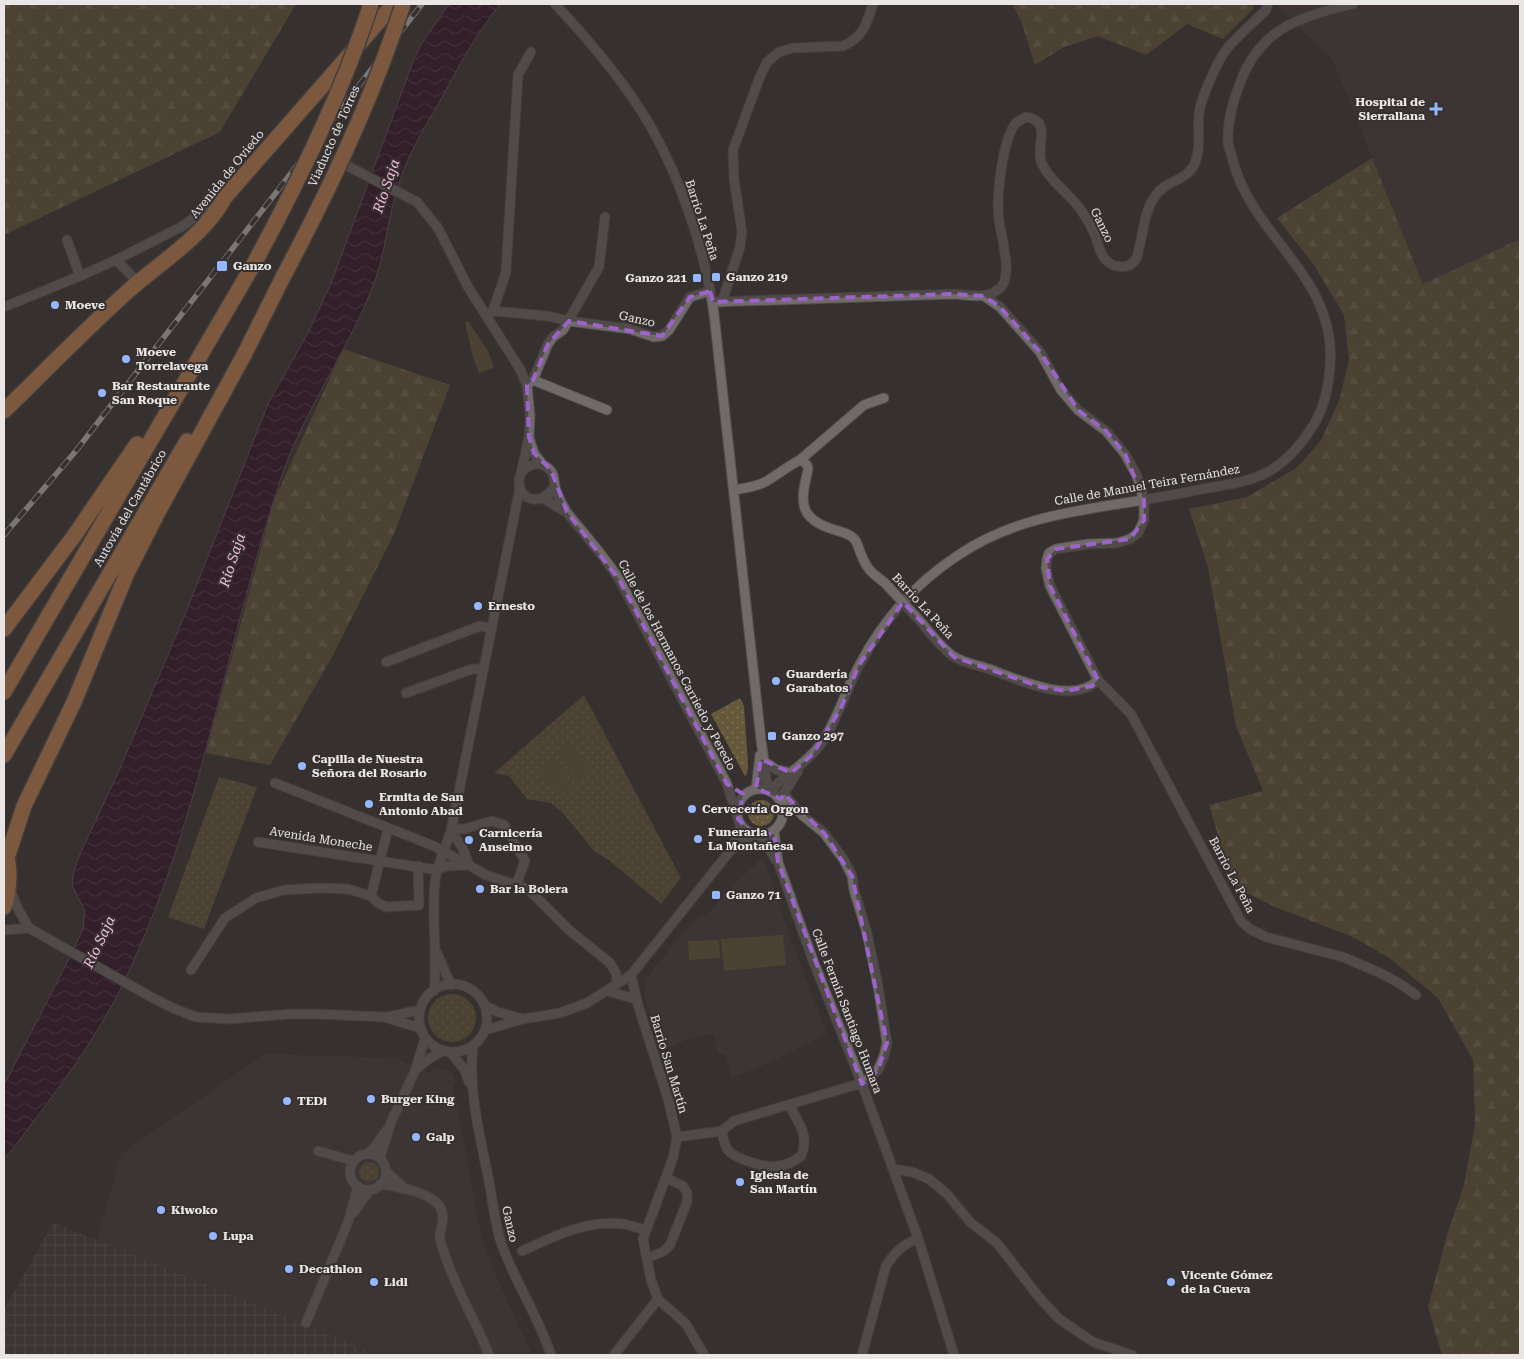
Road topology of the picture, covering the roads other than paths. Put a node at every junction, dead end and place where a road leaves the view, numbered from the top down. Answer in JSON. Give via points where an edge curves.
{"nodes":[{"id":1,"x":371,"y":4,"type":"edge"},
{"id":2,"x":394,"y":4,"type":"edge"},
{"id":3,"x":403,"y":4,"type":"edge"},
{"id":4,"x":555,"y":4,"type":"edge"},
{"id":5,"x":873,"y":4,"type":"edge"},
{"id":6,"x":1268,"y":4,"type":"edge"},
{"id":7,"x":1353,"y":4,"type":"edge"},
{"id":8,"x":531,"y":52,"type":"dead end"},
{"id":9,"x":335,"y":160,"type":"dead end"},
{"id":10,"x":225,"y":196,"type":"junction"},
{"id":11,"x":605,"y":217,"type":"dead end"},
{"id":12,"x":67,"y":240,"type":"dead end"},
{"id":13,"x":116,"y":260,"type":"junction"},
{"id":14,"x":254,"y":263,"type":"junction"},
{"id":15,"x":80,"y":276,"type":"junction"},
{"id":16,"x":283,"y":277,"type":"junction"},
{"id":17,"x":137,"y":283,"type":"junction"},
{"id":18,"x":710,"y":291,"type":"junction"},
{"id":19,"x":984,"y":296,"type":"junction"},
{"id":20,"x":717,"y":302,"type":"junction"},
{"id":21,"x":4,"y":307,"type":"edge"},
{"id":22,"x":490,"y":313,"type":"junction"},
{"id":23,"x":569,"y":321,"type":"junction"},
{"id":24,"x":530,"y":383,"type":"junction"},
{"id":25,"x":884,"y":398,"type":"dead end"},
{"id":26,"x":607,"y":410,"type":"dead end"},
{"id":27,"x":4,"y":411,"type":"edge"},
{"id":28,"x":529,"y":437,"type":"junction"},
{"id":29,"x":800,"y":460,"type":"junction"},
{"id":30,"x":543,"y":464,"type":"junction"},
{"id":31,"x":521,"y":473,"type":"junction"},
{"id":32,"x":520,"y":487,"type":"junction"},
{"id":33,"x":554,"y":487,"type":"junction"},
{"id":34,"x":734,"y":490,"type":"junction"},
{"id":35,"x":540,"y":499,"type":"junction"},
{"id":36,"x":1144,"y":500,"type":"junction"},
{"id":37,"x":567,"y":512,"type":"junction"},
{"id":38,"x":514,"y":515,"type":"junction"},
{"id":39,"x":491,"y":628,"type":"junction"},
{"id":40,"x":4,"y":629,"type":"edge"},
{"id":41,"x":386,"y":662,"type":"dead end"},
{"id":42,"x":482,"y":669,"type":"junction"},
{"id":43,"x":1098,"y":680,"type":"junction"},
{"id":44,"x":4,"y":692,"type":"edge"},
{"id":45,"x":406,"y":692,"type":"dead end"},
{"id":46,"x":761,"y":740,"type":"junction"},
{"id":47,"x":4,"y":755,"type":"edge"},
{"id":48,"x":765,"y":762,"type":"junction"},
{"id":49,"x":801,"y":766,"type":"junction"},
{"id":50,"x":791,"y":773,"type":"junction"},
{"id":51,"x":275,"y":783,"type":"dead end"},
{"id":52,"x":727,"y":784,"type":"junction"},
{"id":53,"x":756,"y":789,"type":"junction"},
{"id":54,"x":769,"y":791,"type":"junction"},
{"id":55,"x":745,"y":794,"type":"junction"},
{"id":56,"x":782,"y":797,"type":"junction"},
{"id":57,"x":738,"y":806,"type":"junction"},
{"id":58,"x":741,"y":826,"type":"junction"},
{"id":59,"x":388,"y":829,"type":"junction"},
{"id":60,"x":451,"y":830,"type":"junction"},
{"id":61,"x":774,"y":831,"type":"junction"},
{"id":62,"x":756,"y":834,"type":"junction"},
{"id":63,"x":258,"y":842,"type":"dead end"},
{"id":64,"x":733,"y":847,"type":"junction"},
{"id":65,"x":445,"y":848,"type":"junction"},
{"id":66,"x":462,"y":848,"type":"junction"},
{"id":67,"x":6,"y":852,"type":"edge"},
{"id":68,"x":380,"y":861,"type":"junction"},
{"id":69,"x":778,"y":862,"type":"junction"},
{"id":70,"x":469,"y":865,"type":"junction"},
{"id":71,"x":418,"y":866,"type":"junction"},
{"id":72,"x":437,"y":870,"type":"junction"},
{"id":73,"x":516,"y":885,"type":"junction"},
{"id":74,"x":9,"y":887,"type":"junction"},
{"id":75,"x":371,"y":896,"type":"junction"},
{"id":76,"x":4,"y":907,"type":"edge"},
{"id":77,"x":29,"y":928,"type":"junction"},
{"id":78,"x":4,"y":930,"type":"edge"},
{"id":79,"x":436,"y":950,"type":"junction"},
{"id":80,"x":191,"y":970,"type":"dead end"},
{"id":81,"x":631,"y":975,"type":"junction"},
{"id":82,"x":451,"y":984,"type":"junction"},
{"id":83,"x":617,"y":984,"type":"junction"},
{"id":84,"x":434,"y":991,"type":"junction"},
{"id":85,"x":607,"y":991,"type":"junction"},
{"id":86,"x":1416,"y":995,"type":"dead end"},
{"id":87,"x":636,"y":999,"type":"junction"},
{"id":88,"x":484,"y":1005,"type":"junction"},
{"id":89,"x":420,"y":1010,"type":"junction"},
{"id":90,"x":384,"y":1018,"type":"junction"},
{"id":91,"x":523,"y":1019,"type":"junction"},
{"id":92,"x":420,"y":1028,"type":"junction"},
{"id":93,"x":485,"y":1030,"type":"junction"},
{"id":94,"x":425,"y":1038,"type":"junction"},
{"id":95,"x":473,"y":1046,"type":"junction"},
{"id":96,"x":447,"y":1052,"type":"junction"},
{"id":97,"x":415,"y":1070,"type":"junction"},
{"id":98,"x":862,"y":1084,"type":"junction"},
{"id":99,"x":472,"y":1089,"type":"junction"},
{"id":100,"x":789,"y":1105,"type":"junction"},
{"id":101,"x":392,"y":1122,"type":"junction"},
{"id":102,"x":722,"y":1131,"type":"junction"},
{"id":103,"x":677,"y":1137,"type":"junction"},
{"id":104,"x":367,"y":1154,"type":"junction"},
{"id":105,"x":380,"y":1158,"type":"junction"},
{"id":106,"x":354,"y":1161,"type":"junction"},
{"id":107,"x":893,"y":1169,"type":"junction"},
{"id":108,"x":386,"y":1171,"type":"junction"},
{"id":109,"x":350,"y":1173,"type":"junction"},
{"id":110,"x":666,"y":1178,"type":"junction"},
{"id":111,"x":380,"y":1184,"type":"junction"},
{"id":112,"x":358,"y":1186,"type":"junction"},
{"id":113,"x":404,"y":1188,"type":"junction"},
{"id":114,"x":370,"y":1190,"type":"junction"},
{"id":115,"x":348,"y":1222,"type":"junction"},
{"id":116,"x":645,"y":1230,"type":"junction"},
{"id":117,"x":918,"y":1238,"type":"junction"},
{"id":118,"x":522,"y":1251,"type":"dead end"},
{"id":119,"x":648,"y":1258,"type":"junction"},
{"id":120,"x":658,"y":1299,"type":"junction"},
{"id":121,"x":306,"y":1323,"type":"dead end"},
{"id":122,"x":489,"y":1355,"type":"edge"},
{"id":123,"x":551,"y":1355,"type":"edge"},
{"id":124,"x":614,"y":1355,"type":"edge"},
{"id":125,"x":704,"y":1355,"type":"edge"},
{"id":126,"x":862,"y":1355,"type":"edge"},
{"id":127,"x":954,"y":1355,"type":"edge"},
{"id":128,"x":1132,"y":1355,"type":"edge"}],
"edges":[{"from":1,"to":14,"type":"highway","name":"Viaducto de Torres","bridge":true,"via":[[320,134]]},
{"from":2,"to":10,"type":"highway","name":"Avenida de Oviedo"},
{"from":3,"to":16,"type":"highway","name":"Viaducto de Torres","bridge":true,"via":[[349,143]]},
{"from":4,"to":18,"type":"street","name":"Barrio La Peña","via":[[594,46],[655,134],[681,192]]},
{"from":5,"to":20,"type":"street","via":[[862,33],[849,44],[779,52],[767,62],[758,79],[733,150],[742,232],[740,247]]},
{"from":6,"to":19,"type":"street","name":"Ganzo","via":[[1266,10],[1226,50],[1216,68],[1200,111],[1199,150],[1193,167],[1157,192],[1144,217],[1136,260],[1130,265],[1116,266],[1103,257],[1083,212],[1042,164],[1039,153],[1042,132],[1037,122],[1026,117],[1016,123],[1006,144],[998,186],[998,218],[1007,275],[1001,287]]},
{"from":7,"to":36,"type":"street","name":"Calle de Manuel Teira Fernández","via":[[1308,15],[1275,32],[1247,63],[1232,103],[1228,142],[1237,177],[1257,212],[1315,292],[1326,316],[1332,349],[1329,384],[1318,417],[1301,443],[1272,470],[1237,483]]},
{"from":8,"to":22,"type":"street","via":[[518,75],[506,272]]},
{"from":9,"to":22,"type":"street","via":[[417,202],[438,228],[468,287]]},
{"from":10,"to":13,"type":"street","via":[[183,226]]},
{"from":10,"to":17,"type":"highway","name":"Avenida de Oviedo","via":[[202,228]]},
{"from":11,"to":23,"type":"street","via":[[599,267]]},
{"from":12,"to":15,"type":"street"},
{"from":13,"to":15,"type":"street"},
{"from":13,"to":17,"type":"street"},
{"from":14,"to":40,"type":"highway","via":[[110,486]]},
{"from":14,"to":44,"type":"highway","name":"Autovía del Cantábrico"},
{"from":15,"to":21,"type":"street"},
{"from":16,"to":47,"type":"highway","name":"Autovía del Cantábrico"},
{"from":16,"to":67,"type":"highway","via":[[126,573],[74,702],[24,806]]},
{"from":17,"to":27,"type":"highway","name":"Avenida de Oviedo"},
{"from":18,"to":20,"type":"street","name":"Barrio La Peña"},
{"from":18,"to":23,"type":"street","name":"Ganzo","via":[[690,297],[674,324],[662,336]]},
{"from":19,"to":20,"type":"street","via":[[954,294]]},
{"from":19,"to":36,"type":"street","via":[[1000,307],[1040,352],[1061,390],[1078,410],[1106,431],[1125,454],[1137,476]]},
{"from":20,"to":34,"type":"street","name":"Barrio La Peña"},
{"from":22,"to":23,"type":"street","name":"Ganzo","via":[[547,316]]},
{"from":22,"to":24,"type":"street"},
{"from":23,"to":24,"type":"street","via":[[548,344]]},
{"from":24,"to":26,"type":"street"},
{"from":24,"to":28,"type":"street"},
{"from":25,"to":29,"type":"street","via":[[864,405]]},
{"from":28,"to":30,"type":"street","via":[[534,453]]},
{"from":28,"to":31,"type":"street"},
{"from":29,"to":34,"type":"street","via":[[765,482]]},
{"from":29,"to":43,"type":"street","name":"Barrio La Peña","bridge":true,"via":[[808,466],[802,503],[809,516],[827,528],[856,540],[869,572],[885,583],[954,657],[1041,688],[1083,690]]},
{"from":30,"to":31,"type":"street","via":[[534,464]]},
{"from":30,"to":33,"type":"street","via":[[555,478]]},
{"from":31,"to":32,"type":"street"},
{"from":32,"to":35,"type":"street","via":[[529,498]]},
{"from":32,"to":38,"type":"street"},
{"from":33,"to":35,"type":"street","via":[[550,494]]},
{"from":33,"to":37,"type":"street","name":"Calle de los Hermanos Carriedo y Peredo"},
{"from":34,"to":46,"type":"street","name":"Barrio La Peña"},
{"from":35,"to":37,"type":"street","name":"Calle de los Hermanos Carriedo y Peredo"},
{"from":35,"to":38,"type":"street","via":[[524,504]]},
{"from":36,"to":43,"type":"street","name":"Barrio La Peña","via":[[1144,520],[1138,533],[1130,539],[1056,549],[1049,553],[1047,560],[1050,586]]},
{"from":36,"to":49,"type":"street","name":"Calle de Manuel Teira Fernández","via":[[1055,514],[1011,527],[980,541],[937,570],[892,613],[859,665],[824,739]]},
{"from":37,"to":52,"type":"street","name":"Calle de los Hermanos Carriedo y Peredo","via":[[623,585]]},
{"from":38,"to":39,"type":"street"},
{"from":39,"to":41,"type":"street","via":[[480,626]]},
{"from":39,"to":42,"type":"street"},
{"from":42,"to":45,"type":"street","via":[[472,669]]},
{"from":42,"to":60,"type":"street"},
{"from":43,"to":86,"type":"street","name":"Barrio La Peña","via":[[1131,714],[1241,921],[1266,936],[1343,957],[1380,973]]},
{"from":46,"to":48,"type":"street","name":"Barrio La Peña"},
{"from":46,"to":53,"type":"street","name":"Barrio La Peña"},
{"from":48,"to":50,"type":"street","via":[[777,770]]},
{"from":48,"to":54,"type":"street","name":"Barrio La Peña"},
{"from":49,"to":50,"type":"street","name":"Calle de Manuel Teira Fernández"},
{"from":49,"to":56,"type":"street","name":"Calle de Manuel Teira Fernández"},
{"from":50,"to":54,"type":"street","name":"Calle de Manuel Teira Fernández"},
{"from":51,"to":59,"type":"street","name":"Avenida Moneche"},
{"from":52,"to":55,"type":"street","name":"Calle de los Hermanos Carriedo y Peredo"},
{"from":52,"to":57,"type":"street","name":"Calle de los Hermanos Carriedo y Peredo","via":[[732,800]]},
{"from":53,"to":54,"type":"street"},
{"from":53,"to":55,"type":"street"},
{"from":54,"to":56,"type":"street"},
{"from":55,"to":57,"type":"street"},
{"from":56,"to":61,"type":"street","via":[[783,814]]},
{"from":56,"to":98,"type":"street","via":[[824,833],[852,876],[867,933],[887,1043],[878,1070]]},
{"from":57,"to":58,"type":"street"},
{"from":58,"to":62,"type":"street"},
{"from":58,"to":64,"type":"street"},
{"from":59,"to":65,"type":"street","name":"Avenida Moneche"},
{"from":59,"to":68,"type":"street"},
{"from":60,"to":65,"type":"street"},
{"from":60,"to":66,"type":"street"},
{"from":60,"to":73,"type":"street","via":[[501,822],[526,861]]},
{"from":61,"to":62,"type":"street"},
{"from":61,"to":69,"type":"street","name":"Calle Fermín Santiago Humara"},
{"from":62,"to":64,"type":"street"},
{"from":62,"to":69,"type":"street","name":"Calle Fermín Santiago Humara"},
{"from":63,"to":68,"type":"street","name":"Avenida Moneche"},
{"from":64,"to":81,"type":"street"},
{"from":65,"to":66,"type":"street","name":"Avenida Moneche"},
{"from":65,"to":70,"type":"street","name":"Avenida Moneche"},
{"from":65,"to":72,"type":"street"},
{"from":66,"to":70,"type":"street"},
{"from":67,"to":74,"type":"highway"},
{"from":68,"to":71,"type":"street","name":"Avenida Moneche"},
{"from":68,"to":75,"type":"street","name":"Avenida Moneche"},
{"from":69,"to":98,"type":"street","name":"Calle Fermín Santiago Humara"},
{"from":70,"to":72,"type":"street","name":"Avenida Moneche","via":[[446,866]]},
{"from":70,"to":73,"type":"street","name":"Avenida Moneche","via":[[486,875]]},
{"from":71,"to":72,"type":"street","name":"Avenida Moneche"},
{"from":71,"to":75,"type":"street","via":[[419,905],[386,907]]},
{"from":72,"to":79,"type":"street"},
{"from":73,"to":83,"type":"street","name":"Avenida Moneche","via":[[528,889],[569,930],[610,963]]},
{"from":74,"to":76,"type":"highway"},
{"from":74,"to":77,"type":"street"},
{"from":75,"to":80,"type":"street","via":[[319,888],[284,890],[256,898],[225,918]]},
{"from":77,"to":78,"type":"street"},
{"from":77,"to":90,"type":"street","via":[[151,997],[188,1014],[229,1019],[290,1014]]},
{"from":79,"to":82,"type":"street"},
{"from":79,"to":84,"type":"street"},
{"from":81,"to":83,"type":"street"},
{"from":81,"to":87,"type":"street","name":"Barrio San Martín"},
{"from":82,"to":84,"type":"street"},
{"from":82,"to":88,"type":"street","via":[[474,991]]},
{"from":83,"to":85,"type":"street"},
{"from":84,"to":89,"type":"street"},
{"from":85,"to":87,"type":"street"},
{"from":85,"to":91,"type":"street","via":[[560,1013]]},
{"from":87,"to":103,"type":"street","name":"Barrio San Martín"},
{"from":88,"to":91,"type":"street"},
{"from":88,"to":93,"type":"street","via":[[487,1016]]},
{"from":89,"to":90,"type":"street"},
{"from":89,"to":92,"type":"street"},
{"from":90,"to":92,"type":"street"},
{"from":91,"to":93,"type":"street"},
{"from":92,"to":94,"type":"street"},
{"from":93,"to":95,"type":"street"},
{"from":94,"to":96,"type":"street","via":[[432,1046]]},
{"from":94,"to":97,"type":"street"},
{"from":95,"to":96,"type":"street"},
{"from":95,"to":99,"type":"street","name":"Ganzo"},
{"from":96,"to":97,"type":"street","via":[[430,1058]]},
{"from":96,"to":99,"type":"street","name":"Ganzo","via":[[464,1069]]},
{"from":97,"to":101,"type":"street"},
{"from":98,"to":100,"type":"street"},
{"from":98,"to":107,"type":"street","name":"Calle Fermín Santiago Humara"},
{"from":99,"to":123,"type":"street","name":"Ganzo","via":[[502,1245]]},
{"from":100,"to":102,"type":"street","via":[[734,1121]]},
{"from":100,"to":102,"type":"street","via":[[805,1139],[801,1156],[787,1163],[764,1167],[741,1159],[728,1150]]},
{"from":101,"to":104,"type":"street"},
{"from":101,"to":105,"type":"street"},
{"from":102,"to":103,"type":"street"},
{"from":103,"to":110,"type":"street","name":"Barrio San Martín"},
{"from":104,"to":105,"type":"street"},
{"from":104,"to":106,"type":"street"},
{"from":105,"to":108,"type":"street"},
{"from":106,"to":109,"type":"street"},
{"from":106,"to":109,"type":"street","via":[[321,1152]]},
{"from":107,"to":117,"type":"street","name":"Calle Fermín Santiago Humara"},
{"from":107,"to":128,"type":"street","via":[[929,1179],[947,1194],[971,1223],[997,1243],[1038,1296],[1064,1322],[1093,1342]]},
{"from":108,"to":111,"type":"street"},
{"from":108,"to":113,"type":"street"},
{"from":109,"to":112,"type":"street"},
{"from":110,"to":116,"type":"street","name":"Barrio San Martín"},
{"from":110,"to":119,"type":"street","via":[[683,1186],[687,1202],[670,1245]]},
{"from":111,"to":113,"type":"street"},
{"from":111,"to":114,"type":"street"},
{"from":112,"to":114,"type":"street"},
{"from":112,"to":115,"type":"street"},
{"from":113,"to":122,"type":"street","via":[[430,1198],[441,1209],[442,1247]]},
{"from":114,"to":115,"type":"street"},
{"from":115,"to":121,"type":"street"},
{"from":116,"to":118,"type":"street","name":"Ganzo","via":[[615,1223],[585,1226]]},
{"from":116,"to":119,"type":"street","name":"Barrio San Martín","via":[[643,1239]]},
{"from":117,"to":126,"type":"street","via":[[901,1246],[886,1266]]},
{"from":117,"to":127,"type":"street","name":"Calle Fermín Santiago Humara"},
{"from":119,"to":120,"type":"street","name":"Barrio San Martín"},
{"from":120,"to":124,"type":"street"},
{"from":120,"to":125,"type":"street","via":[[686,1324]]}]}
